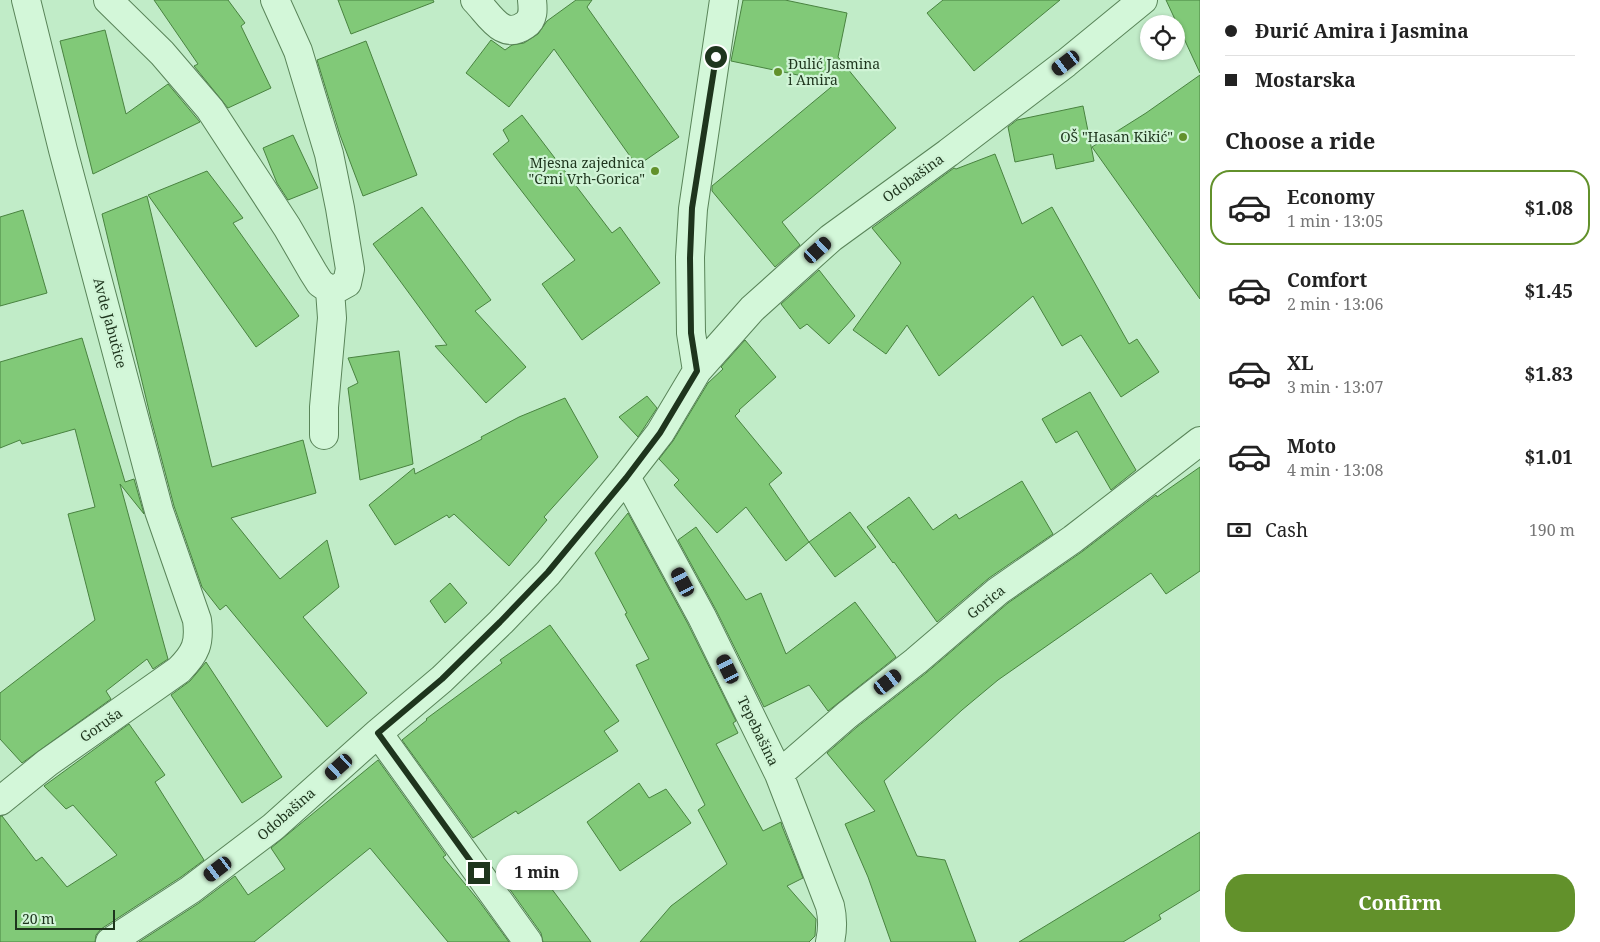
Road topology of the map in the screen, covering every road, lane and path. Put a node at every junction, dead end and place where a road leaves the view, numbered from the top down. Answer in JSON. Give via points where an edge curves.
{"nodes":[{"id":1,"x":26,"y":0,"type":"edge"},
{"id":2,"x":108,"y":0,"type":"edge"},
{"id":3,"x":275,"y":0,"type":"edge"},
{"id":4,"x":475,"y":0,"type":"edge"},
{"id":5,"x":532,"y":0,"type":"edge"},
{"id":6,"x":724,"y":0,"type":"edge"},
{"id":7,"x":1143,"y":0,"type":"edge"},
{"id":8,"x":330,"y":290,"type":"junction"},
{"id":9,"x":697,"y":371,"type":"junction"},
{"id":10,"x":324,"y":435,"type":"dead end"},
{"id":11,"x":1200,"y":441,"type":"edge"},
{"id":12,"x":626,"y":478,"type":"junction"},
{"id":13,"x":198,"y":645,"type":"joint"},
{"id":14,"x":378,"y":733,"type":"junction"},
{"id":15,"x":779,"y":774,"type":"junction"},
{"id":16,"x":0,"y":801,"type":"edge"},
{"id":17,"x":110,"y":942,"type":"edge"},
{"id":18,"x":528,"y":942,"type":"edge"},
{"id":19,"x":830,"y":942,"type":"edge"}],
"edges":[{"from":1,"to":13,"type":"street","name":"Avde Jabučice","via":[[159,511],[197,620]]},
{"from":2,"to":8,"type":"street","via":[[162,53],[210,109],[320,283]]},
{"from":3,"to":8,"type":"street","via":[[298,51],[329,154],[340,208],[350,269],[347,283]]},
{"from":4,"to":5,"type":"street","via":[[507,31],[518,30],[528,24],[532,18]]},
{"from":6,"to":9,"type":"street","via":[[692,208],[691,325]]},
{"from":7,"to":9,"type":"street","name":"Odobašina","via":[[1066,63],[831,238],[752,309]]},
{"from":8,"to":10,"type":"street","via":[[332,318]]},
{"from":9,"to":12,"type":"street","name":"Odobašina","via":[[660,433]]},
{"from":11,"to":15,"type":"street","name":"Gorica","via":[[1073,539],[998,591]]},
{"from":12,"to":14,"type":"street","name":"Odobašina","via":[[548,572],[500,622],[442,679]]},
{"from":12,"to":15,"type":"street","name":"Tepebašina","via":[[702,617]]},
{"from":13,"to":16,"type":"street","name":"Goruša","via":[[179,670],[47,763]]},
{"from":14,"to":17,"type":"street","name":"Odobašina","via":[[273,828],[190,890]]},
{"from":14,"to":18,"type":"street"},
{"from":15,"to":19,"type":"street","name":"Tepebašina","via":[[830,906],[833,932]]}]}
